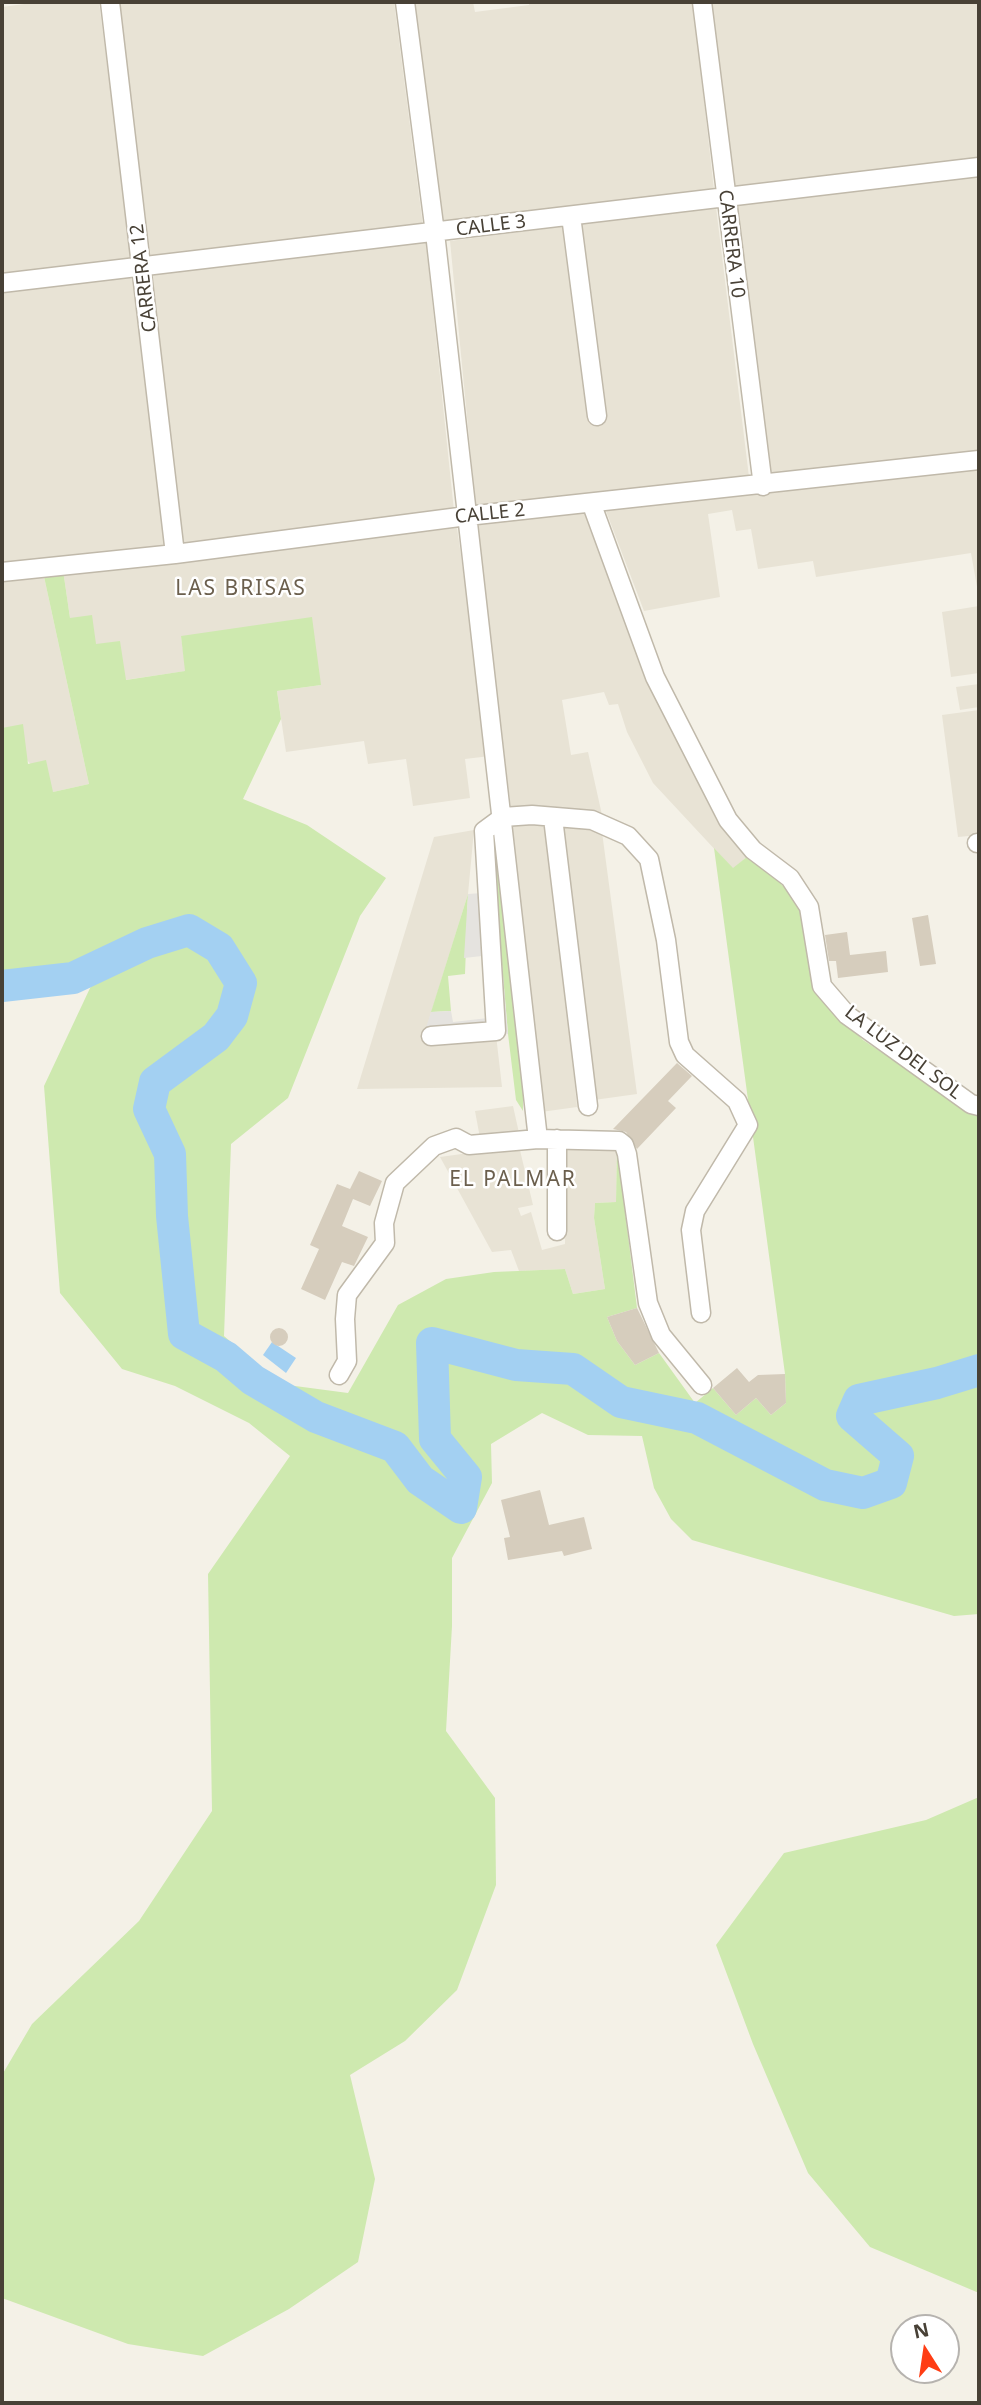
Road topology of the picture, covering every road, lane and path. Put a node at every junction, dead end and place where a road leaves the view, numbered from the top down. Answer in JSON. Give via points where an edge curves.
{"nodes":[{"id":1,"x":110,"y":2,"type":"edge"},
{"id":2,"x":405,"y":2,"type":"edge"},
{"id":3,"x":702,"y":2,"type":"edge"},
{"id":4,"x":979,"y":167,"type":"edge"},
{"id":5,"x":725,"y":196,"type":"junction"},
{"id":6,"x":571,"y":216,"type":"junction"},
{"id":7,"x":436,"y":233,"type":"junction"},
{"id":8,"x":143,"y":267,"type":"junction"},
{"id":9,"x":2,"y":284,"type":"edge"},
{"id":10,"x":597,"y":416,"type":"dead end"},
{"id":11,"x":979,"y":460,"type":"edge"},
{"id":12,"x":763,"y":486,"type":"junction"},
{"id":13,"x":592,"y":505,"type":"junction"},
{"id":14,"x":467,"y":516,"type":"junction"},
{"id":15,"x":175,"y":554,"type":"junction"},
{"id":16,"x":2,"y":572,"type":"edge"},
{"id":17,"x":503,"y":817,"type":"junction"},
{"id":18,"x":553,"y":818,"type":"junction"},
{"id":19,"x":430,"y":1036,"type":"dead end"},
{"id":20,"x":588,"y":1106,"type":"dead end"},
{"id":21,"x":979,"y":1106,"type":"edge"},
{"id":22,"x":538,"y":1139,"type":"junction"},
{"id":23,"x":557,"y":1139,"type":"junction"},
{"id":24,"x":557,"y":1231,"type":"dead end"},
{"id":25,"x":701,"y":1313,"type":"dead end"},
{"id":26,"x":339,"y":1375,"type":"dead end"},
{"id":27,"x":702,"y":1385,"type":"dead end"}],
"edges":[{"from":1,"to":8,"type":"street","name":"CARRERA 12"},
{"from":2,"to":7,"type":"street"},
{"from":3,"to":5,"type":"street","name":"CARRERA 10"},
{"from":4,"to":5,"type":"street","name":"CALLE 3"},
{"from":5,"to":6,"type":"street","name":"CALLE 3"},
{"from":5,"to":12,"type":"street","name":"CARRERA 10"},
{"from":6,"to":7,"type":"street","name":"CALLE 3"},
{"from":6,"to":10,"type":"street"},
{"from":7,"to":8,"type":"street","name":"CALLE 3"},
{"from":7,"to":14,"type":"street"},
{"from":8,"to":9,"type":"street","name":"CALLE 3"},
{"from":8,"to":15,"type":"street","name":"CARRERA 12"},
{"from":11,"to":12,"type":"street","name":"CALLE 2"},
{"from":12,"to":13,"type":"street","name":"CALLE 2"},
{"from":13,"to":14,"type":"street","name":"CALLE 2"},
{"from":13,"to":21,"type":"street","name":"LA LUZ DEL SOL","via":[[655,677],[728,820],[753,850],[790,878],[809,907],[822,986],[847,1015]]},
{"from":14,"to":15,"type":"street","name":"CALLE 2"},
{"from":14,"to":17,"type":"street"},
{"from":15,"to":16,"type":"street","name":"CALLE 2"},
{"from":17,"to":18,"type":"street"},
{"from":17,"to":19,"type":"street","via":[[484,831],[496,1031]]},
{"from":17,"to":22,"type":"street"},
{"from":18,"to":20,"type":"street"},
{"from":18,"to":25,"type":"street","via":[[592,820],[628,836],[649,859],[666,940],[679,1042],[685,1055],[737,1101],[745,1114],[748,1125],[695,1211],[691,1230]]},
{"from":22,"to":23,"type":"street"},
{"from":22,"to":26,"type":"street","via":[[469,1145],[456,1138],[446,1140],[395,1183],[384,1223],[385,1243],[347,1295],[347,1361]]},
{"from":23,"to":24,"type":"street"},
{"from":23,"to":27,"type":"street","via":[[619,1141],[624,1145],[648,1303],[661,1335]]}]}
